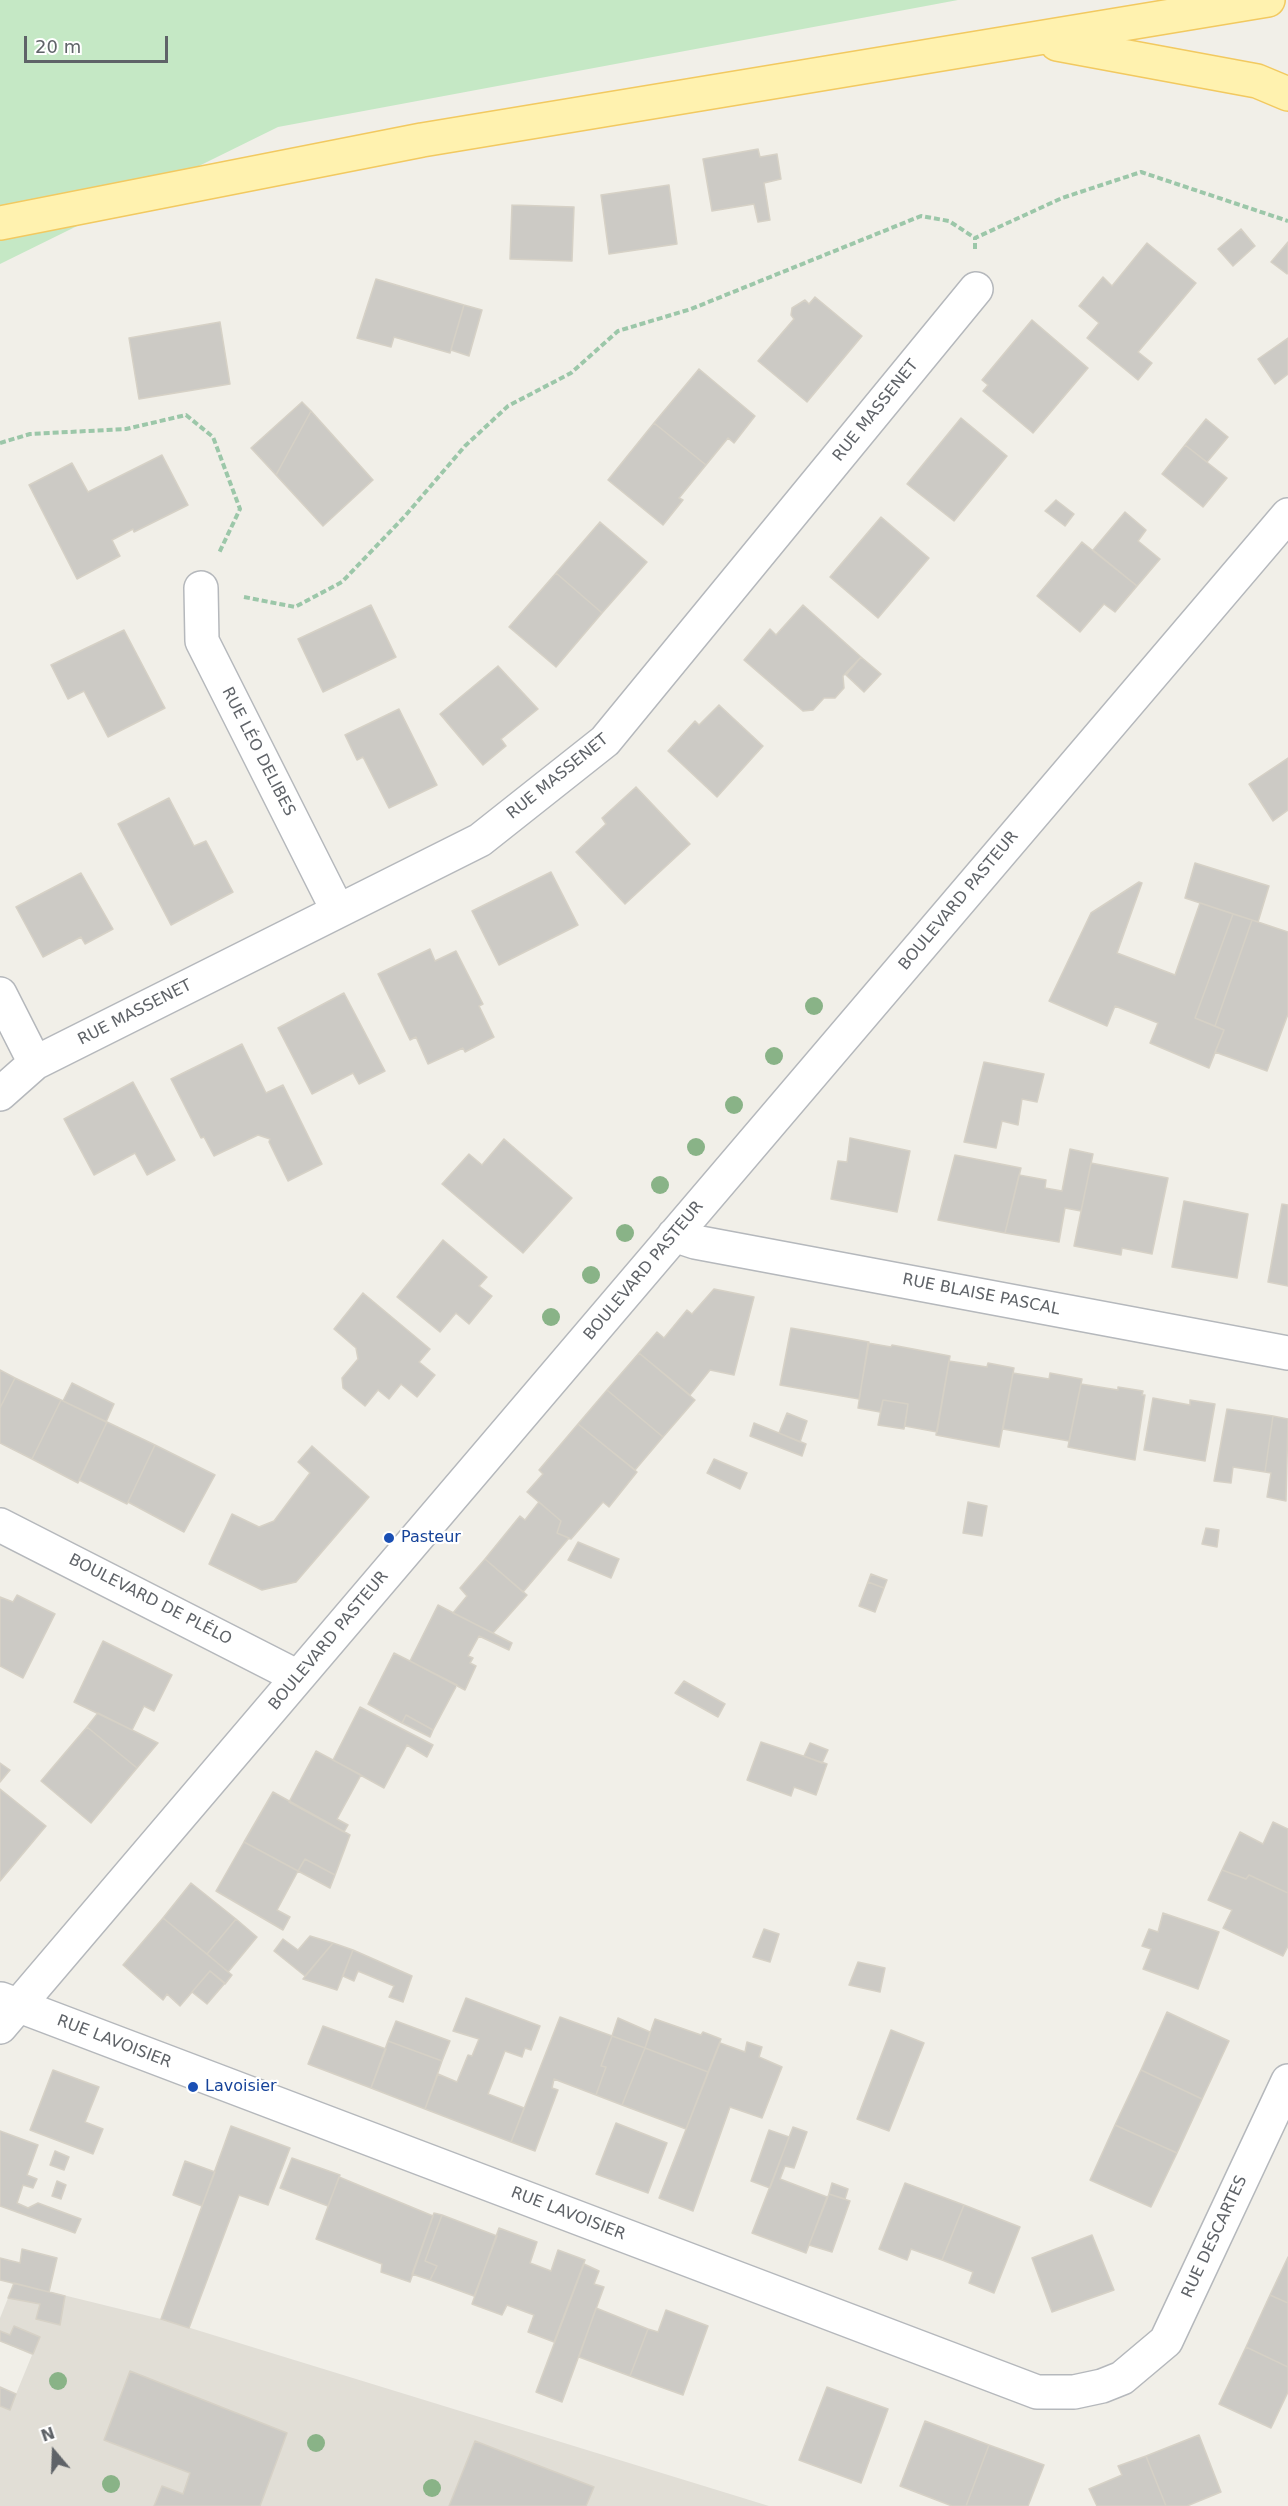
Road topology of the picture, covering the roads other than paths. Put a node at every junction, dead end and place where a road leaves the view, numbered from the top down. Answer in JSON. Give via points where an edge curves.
{"nodes":[{"id":1,"x":1268,"y":0,"type":"edge"},
{"id":2,"x":1035,"y":39,"type":"junction"},
{"id":3,"x":1288,"y":94,"type":"edge"},
{"id":4,"x":0,"y":223,"type":"edge"},
{"id":5,"x":976,"y":289,"type":"road end"},
{"id":6,"x":1288,"y":515,"type":"edge"},
{"id":7,"x":201,"y":588,"type":"road end"},
{"id":8,"x":338,"y":911,"type":"junction"},
{"id":9,"x":0,"y":994,"type":"edge"},
{"id":10,"x":35,"y":1063,"type":"junction"},
{"id":11,"x":0,"y":1094,"type":"edge"},
{"id":12,"x":674,"y":1235,"type":"junction"},
{"id":13,"x":1288,"y":1353,"type":"edge"},
{"id":14,"x":0,"y":1526,"type":"edge"},
{"id":15,"x":298,"y":1677,"type":"junction"},
{"id":16,"x":6,"y":2011,"type":"edge"},
{"id":17,"x":1288,"y":2081,"type":"edge"},
{"id":18,"x":1122,"y":2378,"type":"joint"}],
"edges":[{"from":1,"to":2,"type":"main road"},
{"from":2,"to":3,"type":"main road","via":[[1257,81]]},
{"from":2,"to":4,"type":"main road","via":[[422,140]]},
{"from":5,"to":8,"type":"street","name":"RUE MASSENET","via":[[605,741],[480,840]]},
{"from":6,"to":12,"type":"street","name":"BOULEVARD PASTEUR"},
{"from":7,"to":8,"type":"street","name":"RUE LÉO DELIBES","via":[[202,641]]},
{"from":8,"to":10,"type":"street","name":"RUE MASSENET"},
{"from":9,"to":10,"type":"street"},
{"from":10,"to":11,"type":"street","name":"RUE MASSENET"},
{"from":12,"to":13,"type":"street","name":"RUE BLAISE PASCAL"},
{"from":12,"to":15,"type":"street","name":"BOULEVARD PASTEUR"},
{"from":14,"to":15,"type":"street","name":"BOULEVARD DE PLÉLO"},
{"from":15,"to":16,"type":"street","name":"BOULEVARD PASTEUR"},
{"from":16,"to":18,"type":"street","name":"RUE LAVOISIER","via":[[1037,2392],[1074,2392]]},
{"from":17,"to":18,"type":"street","name":"RUE DESCARTES","via":[[1166,2342]]}]}
